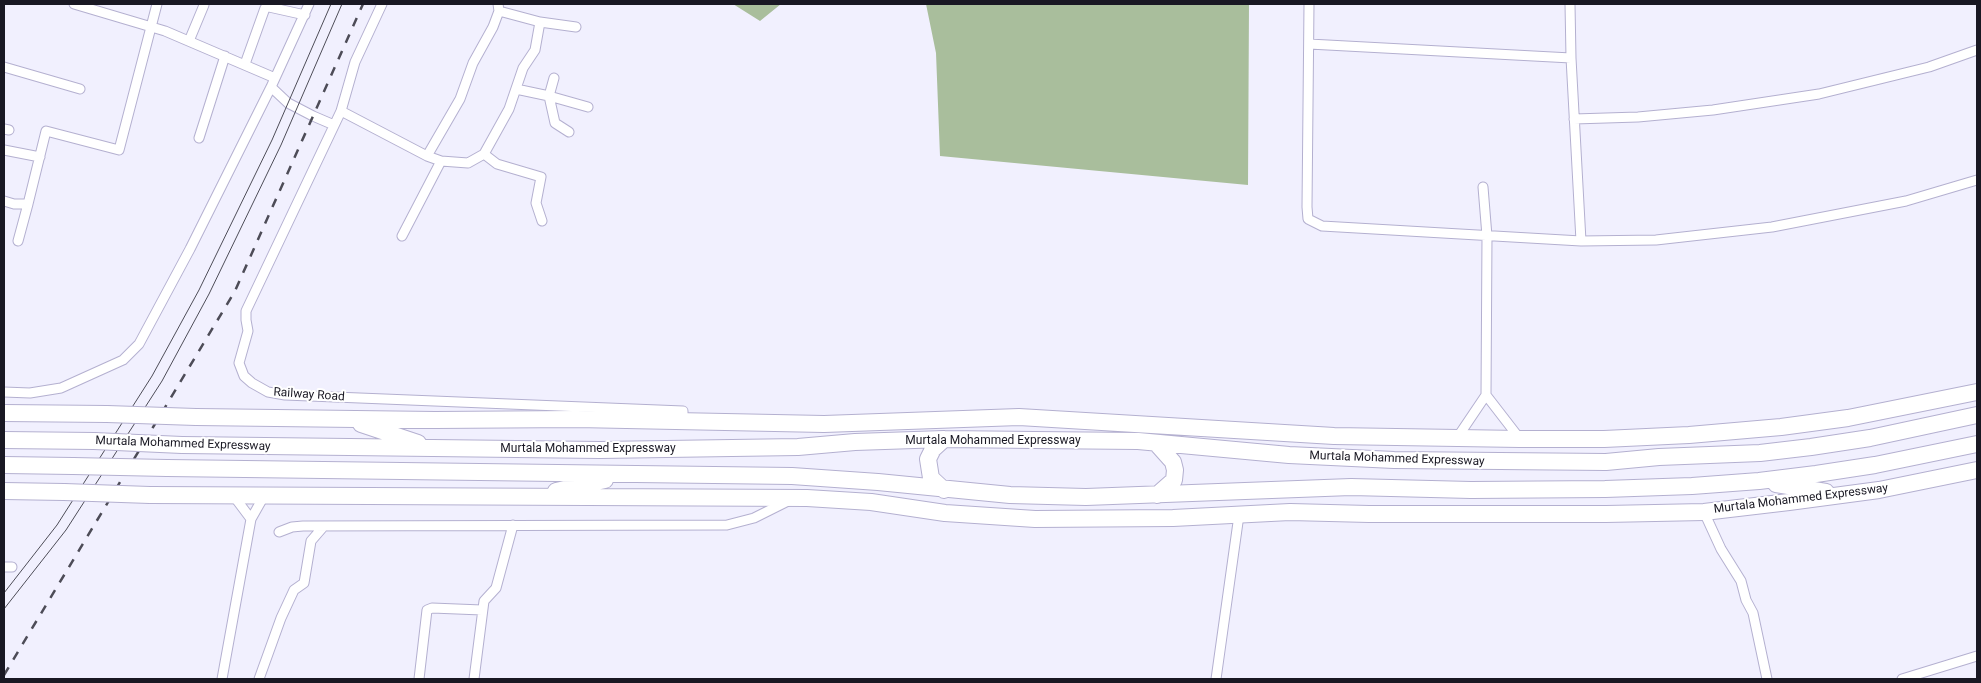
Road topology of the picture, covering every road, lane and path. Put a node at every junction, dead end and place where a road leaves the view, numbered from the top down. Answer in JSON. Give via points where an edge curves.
{"nodes":[{"id":1,"x":74,"y":4,"type":"edge"},
{"id":2,"x":157,"y":4,"type":"edge"},
{"id":3,"x":309,"y":4,"type":"edge"},
{"id":4,"x":382,"y":4,"type":"edge"},
{"id":5,"x":1309,"y":4,"type":"edge"},
{"id":6,"x":1570,"y":4,"type":"edge"},
{"id":7,"x":204,"y":5,"type":"dead end"},
{"id":8,"x":499,"y":8,"type":"edge"},
{"id":9,"x":305,"y":15,"type":"junction"},
{"id":10,"x":540,"y":22,"type":"junction"},
{"id":11,"x":152,"y":27,"type":"junction"},
{"id":12,"x":576,"y":27,"type":"dead end"},
{"id":13,"x":189,"y":41,"type":"junction"},
{"id":14,"x":1309,"y":44,"type":"junction"},
{"id":15,"x":1977,"y":50,"type":"edge"},
{"id":16,"x":226,"y":56,"type":"junction"},
{"id":17,"x":1571,"y":58,"type":"junction"},
{"id":18,"x":245,"y":64,"type":"junction"},
{"id":19,"x":4,"y":66,"type":"edge"},
{"id":20,"x":275,"y":78,"type":"junction"},
{"id":21,"x":554,"y":78,"type":"dead end"},
{"id":22,"x":271,"y":87,"type":"junction"},
{"id":23,"x":80,"y":89,"type":"dead end"},
{"id":24,"x":516,"y":89,"type":"junction"},
{"id":25,"x":549,"y":96,"type":"junction"},
{"id":26,"x":588,"y":107,"type":"dead end"},
{"id":27,"x":341,"y":111,"type":"junction"},
{"id":28,"x":1574,"y":119,"type":"junction"},
{"id":29,"x":334,"y":125,"type":"junction"},
{"id":30,"x":569,"y":132,"type":"dead end"},
{"id":31,"x":200,"y":138,"type":"dead end"},
{"id":32,"x":4,"y":150,"type":"edge"},
{"id":33,"x":484,"y":154,"type":"junction"},
{"id":34,"x":40,"y":156,"type":"junction"},
{"id":35,"x":427,"y":156,"type":"junction"},
{"id":36,"x":441,"y":161,"type":"junction"},
{"id":37,"x":1977,"y":180,"type":"edge"},
{"id":38,"x":1483,"y":187,"type":"dead end"},
{"id":39,"x":4,"y":200,"type":"edge"},
{"id":40,"x":28,"y":204,"type":"junction"},
{"id":41,"x":542,"y":221,"type":"dead end"},
{"id":42,"x":402,"y":236,"type":"dead end"},
{"id":43,"x":1487,"y":236,"type":"junction"},
{"id":44,"x":18,"y":241,"type":"dead end"},
{"id":45,"x":1581,"y":241,"type":"junction"},
{"id":46,"x":4,"y":392,"type":"edge"},
{"id":47,"x":1977,"y":392,"type":"edge"},
{"id":48,"x":1486,"y":395,"type":"junction"},
{"id":49,"x":4,"y":413,"type":"edge"},
{"id":50,"x":1977,"y":416,"type":"edge"},
{"id":51,"x":1848,"y":418,"type":"junction"},
{"id":52,"x":346,"y":419,"type":"junction"},
{"id":53,"x":683,"y":421,"type":"junction"},
{"id":54,"x":944,"y":439,"type":"junction"},
{"id":55,"x":1457,"y":439,"type":"junction"},
{"id":56,"x":1520,"y":439,"type":"junction"},
{"id":57,"x":4,"y":440,"type":"edge"},
{"id":58,"x":1156,"y":443,"type":"junction"},
{"id":59,"x":1977,"y":444,"type":"edge"},
{"id":60,"x":434,"y":449,"type":"junction"},
{"id":61,"x":1760,"y":453,"type":"junction"},
{"id":62,"x":4,"y":465,"type":"edge"},
{"id":63,"x":1977,"y":470,"type":"edge"},
{"id":64,"x":628,"y":474,"type":"junction"},
{"id":65,"x":829,"y":479,"type":"junction"},
{"id":66,"x":1759,"y":481,"type":"junction"},
{"id":67,"x":944,"y":490,"type":"junction"},
{"id":68,"x":4,"y":491,"type":"edge"},
{"id":69,"x":234,"y":495,"type":"junction"},
{"id":70,"x":1157,"y":495,"type":"junction"},
{"id":71,"x":1841,"y":495,"type":"junction"},
{"id":72,"x":264,"y":496,"type":"junction"},
{"id":73,"x":532,"y":497,"type":"junction"},
{"id":74,"x":794,"y":498,"type":"junction"},
{"id":75,"x":1704,"y":512,"type":"junction"},
{"id":76,"x":1239,"y":515,"type":"junction"},
{"id":77,"x":251,"y":519,"type":"junction"},
{"id":78,"x":513,"y":525,"type":"junction"},
{"id":79,"x":324,"y":526,"type":"junction"},
{"id":80,"x":279,"y":532,"type":"dead end"},
{"id":81,"x":482,"y":610,"type":"junction"},
{"id":82,"x":1977,"y":656,"type":"edge"},
{"id":83,"x":222,"y":679,"type":"edge"},
{"id":84,"x":259,"y":679,"type":"edge"},
{"id":85,"x":419,"y":679,"type":"edge"},
{"id":86,"x":474,"y":679,"type":"edge"},
{"id":87,"x":1216,"y":679,"type":"edge"},
{"id":88,"x":1767,"y":679,"type":"edge"},
{"id":89,"x":1902,"y":679,"type":"edge"}],
"edges":[{"from":1,"to":11,"type":"street"},
{"from":2,"to":11,"type":"street"},
{"from":3,"to":9,"type":"street"},
{"from":4,"to":27,"type":"street","name":"Railway Road","via":[[355,62]]},
{"from":5,"to":14,"type":"street"},
{"from":6,"to":17,"type":"street"},
{"from":7,"to":13,"type":"street"},
{"from":8,"to":10,"type":"street"},
{"from":8,"to":35,"type":"street","via":[[460,99]]},
{"from":9,"to":18,"type":"street","via":[[265,8]]},
{"from":9,"to":20,"type":"street"},
{"from":10,"to":12,"type":"street"},
{"from":10,"to":24,"type":"street","via":[[535,50],[523,68]]},
{"from":11,"to":13,"type":"street"},
{"from":11,"to":34,"type":"street","via":[[119,150],[46,131]]},
{"from":13,"to":16,"type":"street"},
{"from":14,"to":17,"type":"street"},
{"from":14,"to":43,"type":"street","via":[[1308,219],[1322,226]]},
{"from":15,"to":28,"type":"street","via":[[1929,67],[1819,94],[1638,118]]},
{"from":16,"to":18,"type":"street"},
{"from":16,"to":31,"type":"street"},
{"from":17,"to":28,"type":"street"},
{"from":18,"to":20,"type":"street"},
{"from":19,"to":23,"type":"street"},
{"from":20,"to":22,"type":"street"},
{"from":21,"to":25,"type":"street"},
{"from":22,"to":29,"type":"street","via":[[288,103]]},
{"from":22,"to":46,"type":"street","via":[[139,344],[123,360],[61,388],[30,394]]},
{"from":24,"to":25,"type":"street"},
{"from":24,"to":33,"type":"street"},
{"from":25,"to":26,"type":"street"},
{"from":25,"to":30,"type":"street","via":[[555,123]]},
{"from":27,"to":29,"type":"street","name":"Railway Road"},
{"from":27,"to":35,"type":"street"},
{"from":28,"to":45,"type":"street"},
{"from":29,"to":53,"type":"street","name":"Railway Road","via":[[246,311],[248,331],[239,363],[244,376],[252,383],[268,392],[286,395],[683,411]]},
{"from":32,"to":34,"type":"street"},
{"from":33,"to":36,"type":"street","via":[[468,163]]},
{"from":33,"to":41,"type":"street","via":[[497,164],[541,177],[536,203]]},
{"from":34,"to":40,"type":"street"},
{"from":35,"to":36,"type":"street"},
{"from":36,"to":42,"type":"street"},
{"from":37,"to":45,"type":"street","via":[[1906,201],[1772,227],[1656,240]]},
{"from":38,"to":43,"type":"street"},
{"from":39,"to":40,"type":"street"},
{"from":40,"to":44,"type":"street"},
{"from":43,"to":45,"type":"street"},
{"from":43,"to":48,"type":"street"},
{"from":47,"to":51,"type":"highway","name":"Murtala Mohammed Expressway"},
{"from":48,"to":55,"type":"street"},
{"from":48,"to":56,"type":"street"},
{"from":49,"to":52,"type":"highway","name":"Murtala Mohammed Expressway","bridge":true},
{"from":50,"to":61,"type":"highway","name":"Murtala Mohammed Expressway","via":[[1870,438]]},
{"from":51,"to":56,"type":"highway","name":"Murtala Mohammed Expressway","via":[[1689,435]]},
{"from":51,"to":61,"type":"highway"},
{"from":52,"to":53,"type":"highway","name":"Murtala Mohammed Expressway"},
{"from":52,"to":60,"type":"highway"},
{"from":53,"to":55,"type":"highway","name":"Murtala Mohammed Expressway","via":[[824,424],[1019,417],[1277,434]]},
{"from":54,"to":58,"type":"highway","name":"Murtala Mohammed Expressway"},
{"from":54,"to":60,"type":"highway","name":"Murtala Mohammed Expressway","via":[[778,447]]},
{"from":54,"to":67,"type":"highway","via":[[928,459],[931,478]]},
{"from":55,"to":56,"type":"highway","name":"Murtala Mohammed Expressway"},
{"from":57,"to":60,"type":"highway","name":"Murtala Mohammed Expressway","bridge":true},
{"from":58,"to":61,"type":"highway","name":"Murtala Mohammed Expressway","via":[[1289,455],[1435,461],[1606,462]]},
{"from":58,"to":70,"type":"highway","via":[[1173,462],[1175,470],[1174,480]]},
{"from":59,"to":66,"type":"highway","name":"Murtala Mohammed Expressway","via":[[1875,465]]},
{"from":62,"to":64,"type":"highway","name":"Murtala Mohammed Expressway","bridge":true},
{"from":63,"to":71,"type":"highway","name":"Murtala Mohammed Expressway"},
{"from":64,"to":65,"type":"highway","name":"Murtala Mohammed Expressway"},
{"from":64,"to":73,"type":"highway"},
{"from":65,"to":67,"type":"highway","name":"Murtala Mohammed Expressway"},
{"from":65,"to":74,"type":"highway"},
{"from":66,"to":70,"type":"highway","name":"Murtala Mohammed Expressway","via":[[1605,489],[1351,487]]},
{"from":66,"to":71,"type":"highway"},
{"from":67,"to":70,"type":"highway","name":"Murtala Mohammed Expressway","via":[[1086,497]]},
{"from":68,"to":69,"type":"highway","name":"Murtala Mohammed Expressway","bridge":true},
{"from":69,"to":72,"type":"highway","name":"Murtala Mohammed Expressway"},
{"from":69,"to":77,"type":"street"},
{"from":71,"to":75,"type":"highway","name":"Murtala Mohammed Expressway"},
{"from":72,"to":73,"type":"highway","name":"Murtala Mohammed Expressway"},
{"from":72,"to":77,"type":"street"},
{"from":73,"to":74,"type":"highway","name":"Murtala Mohammed Expressway"},
{"from":74,"to":76,"type":"highway","name":"Murtala Mohammed Expressway","via":[[870,502],[945,513],[1035,519]]},
{"from":74,"to":78,"type":"street","via":[[754,518],[728,525]]},
{"from":75,"to":76,"type":"highway","name":"Murtala Mohammed Expressway","via":[[1521,515],[1290,512]]},
{"from":75,"to":88,"type":"street","via":[[1721,549],[1741,581],[1753,614]]},
{"from":76,"to":87,"type":"street"},
{"from":77,"to":83,"type":"street"},
{"from":78,"to":79,"type":"street"},
{"from":78,"to":81,"type":"street","via":[[496,588],[484,601]]},
{"from":79,"to":80,"type":"street","via":[[292,527]]},
{"from":79,"to":84,"type":"street","via":[[311,541],[304,583],[294,590]]},
{"from":81,"to":85,"type":"street","via":[[427,610]]},
{"from":81,"to":86,"type":"street"},
{"from":82,"to":89,"type":"street"}]}
